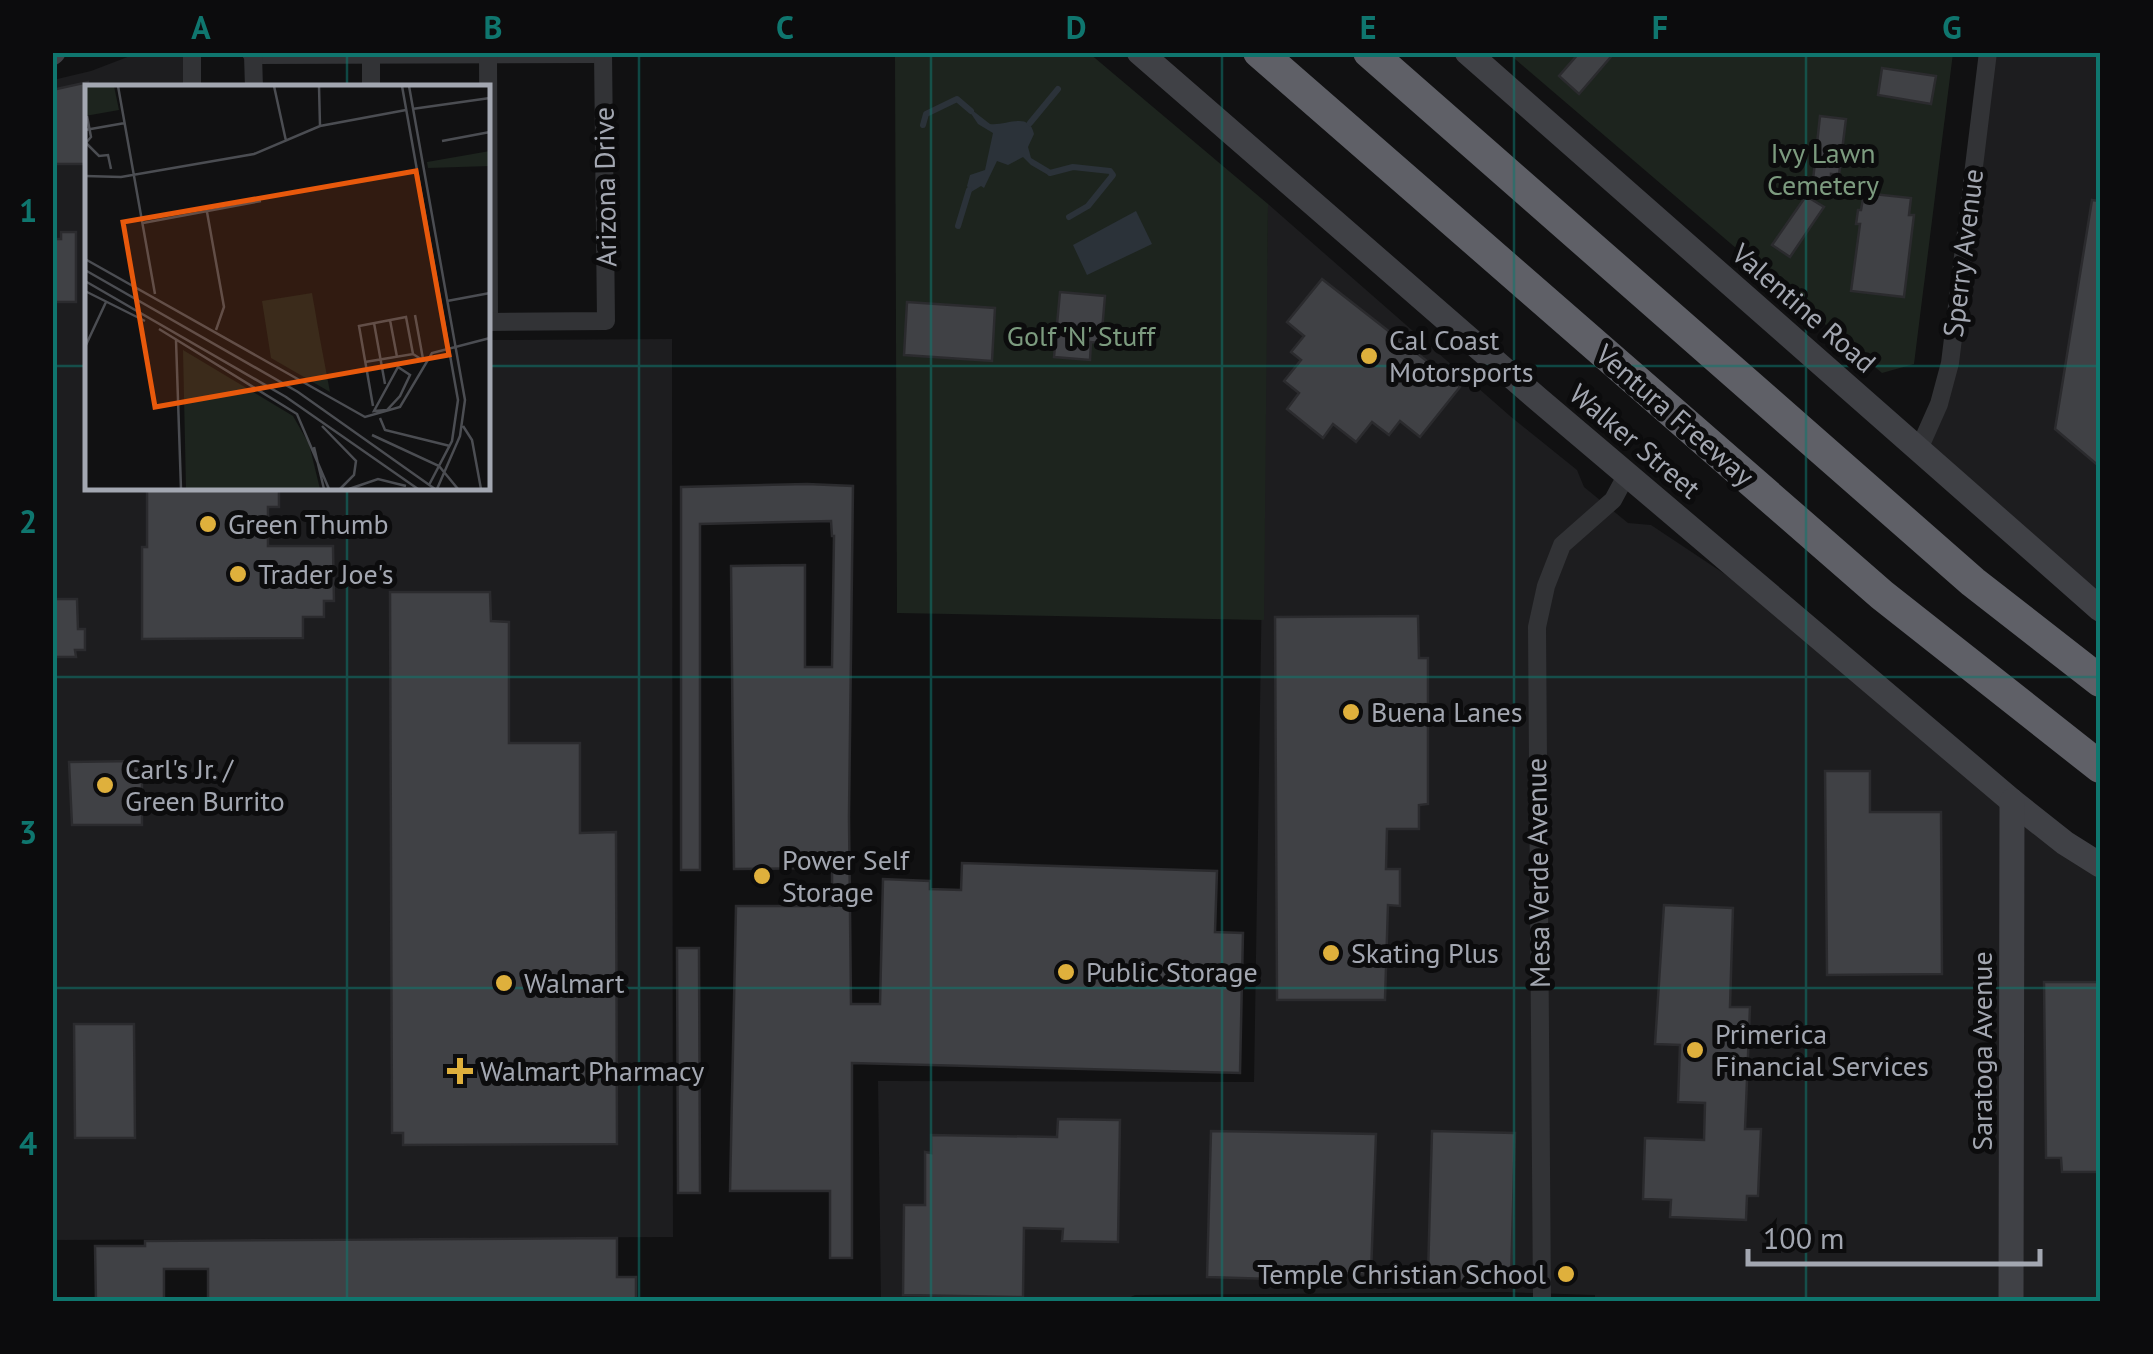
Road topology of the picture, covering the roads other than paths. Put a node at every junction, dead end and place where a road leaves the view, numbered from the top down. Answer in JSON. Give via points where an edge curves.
{"nodes":[{"id":1,"x":192,"y":52,"type":"edge"},
{"id":2,"x":1138,"y":52,"type":"edge"},
{"id":3,"x":1259,"y":52,"type":"edge"},
{"id":4,"x":1369,"y":52,"type":"edge"},
{"id":5,"x":1467,"y":52,"type":"edge"},
{"id":6,"x":1988,"y":52,"type":"edge"},
{"id":7,"x":488,"y":53,"type":"edge"},
{"id":8,"x":604,"y":53,"type":"edge"},
{"id":9,"x":252,"y":54,"type":"edge"},
{"id":10,"x":371,"y":56,"type":"junction"},
{"id":11,"x":192,"y":85,"type":"edge"},
{"id":12,"x":254,"y":85,"type":"edge"},
{"id":13,"x":372,"y":85,"type":"edge"},
{"id":14,"x":488,"y":85,"type":"edge"},
{"id":15,"x":490,"y":322,"type":"edge"},
{"id":16,"x":1919,"y":449,"type":"junction"},
{"id":17,"x":1627,"y":474,"type":"junction"},
{"id":18,"x":2100,"y":609,"type":"edge"},
{"id":19,"x":2100,"y":681,"type":"edge"},
{"id":20,"x":2100,"y":767,"type":"edge"},
{"id":21,"x":2012,"y":802,"type":"junction"},
{"id":22,"x":2100,"y":865,"type":"edge"},
{"id":23,"x":1542,"y":1302,"type":"edge"},
{"id":24,"x":2011,"y":1302,"type":"edge"}],
"edges":[{"from":1,"to":11,"type":"street"},
{"from":2,"to":17,"type":"street","name":"Walker Street"},
{"from":3,"to":20,"type":"highway","name":"Ventura Freeway","via":[[1882,595]]},
{"from":4,"to":19,"type":"highway","via":[[1973,582]]},
{"from":5,"to":16,"type":"street","name":"Valentine Road"},
{"from":6,"to":16,"type":"street","name":"Sperry Avenue","via":[[1950,363]]},
{"from":7,"to":8,"type":"street"},
{"from":7,"to":10,"type":"street"},
{"from":7,"to":14,"type":"street"},
{"from":8,"to":15,"type":"street","name":"Arizona Drive","via":[[606,320]]},
{"from":9,"to":10,"type":"street"},
{"from":9,"to":12,"type":"street"},
{"from":10,"to":13,"type":"street"},
{"from":16,"to":18,"type":"street","name":"Valentine Road"},
{"from":17,"to":21,"type":"street","name":"Walker Street"},
{"from":17,"to":23,"type":"street","name":"Mesa Verde Avenue","via":[[1613,500],[1562,545],[1538,628]]},
{"from":21,"to":22,"type":"street","name":"Walker Street"},
{"from":21,"to":24,"type":"street","name":"Saratoga Avenue"}]}
